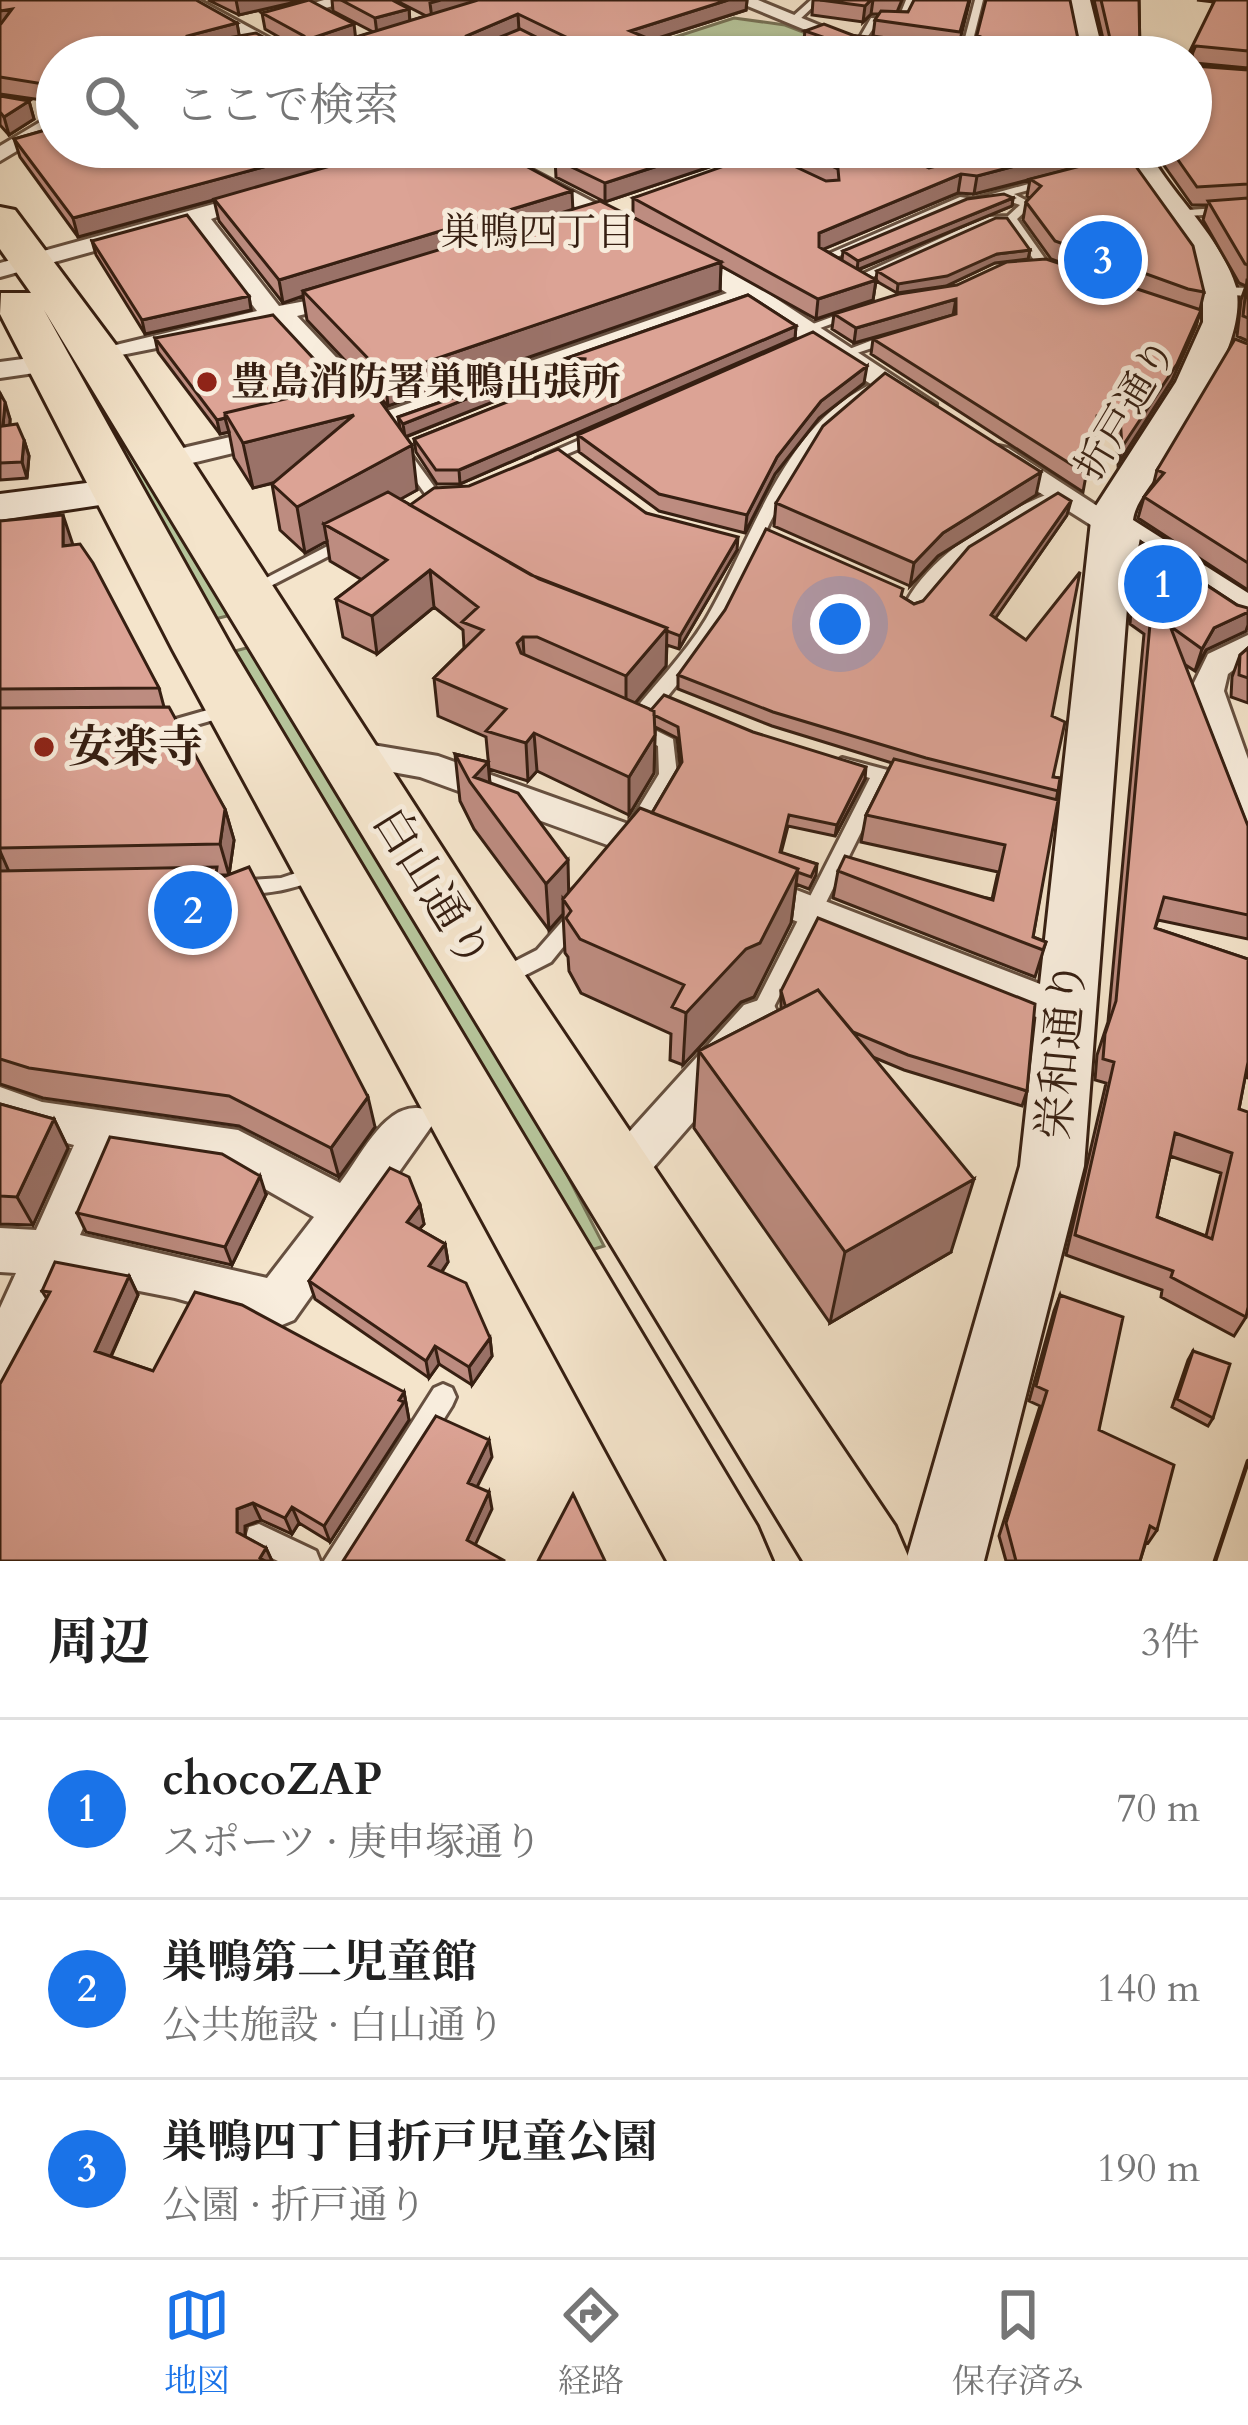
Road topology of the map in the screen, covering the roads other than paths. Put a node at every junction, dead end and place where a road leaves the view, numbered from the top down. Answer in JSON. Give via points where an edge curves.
{"nodes":[{"id":1,"x":186,"y":0,"type":"edge"},
{"id":2,"x":346,"y":0,"type":"edge"},
{"id":3,"x":742,"y":0,"type":"edge"},
{"id":4,"x":816,"y":0,"type":"edge"},
{"id":5,"x":910,"y":0,"type":"edge"},
{"id":6,"x":979,"y":0,"type":"edge"},
{"id":7,"x":1078,"y":0,"type":"edge"},
{"id":8,"x":794,"y":20,"type":"junction"},
{"id":9,"x":238,"y":26,"type":"junction"},
{"id":10,"x":256,"y":36,"type":"edge"},
{"id":11,"x":832,"y":36,"type":"edge"},
{"id":12,"x":869,"y":36,"type":"edge"},
{"id":13,"x":969,"y":36,"type":"edge"},
{"id":14,"x":1086,"y":36,"type":"edge"},
{"id":15,"x":36,"y":126,"type":"edge"},
{"id":16,"x":7,"y":151,"type":"edge"},
{"id":17,"x":533,"y":168,"type":"edge"},
{"id":18,"x":1140,"y":168,"type":"edge"},
{"id":19,"x":1065,"y":177,"type":"edge"},
{"id":20,"x":289,"y":191,"type":"edge"},
{"id":21,"x":1003,"y":194,"type":"junction"},
{"id":22,"x":1248,"y":209,"type":"edge"},
{"id":23,"x":623,"y":212,"type":"junction"},
{"id":24,"x":1173,"y":214,"type":"junction"},
{"id":25,"x":197,"y":216,"type":"junction"},
{"id":26,"x":0,"y":219,"type":"edge"},
{"id":27,"x":1011,"y":219,"type":"junction"},
{"id":28,"x":579,"y":227,"type":"edge"},
{"id":29,"x":1045,"y":266,"type":"junction"},
{"id":30,"x":1023,"y":268,"type":"edge"},
{"id":31,"x":9,"y":270,"type":"edge"},
{"id":32,"x":860,"y":278,"type":"junction"},
{"id":33,"x":1078,"y":278,"type":"edge"},
{"id":34,"x":385,"y":286,"type":"edge"},
{"id":35,"x":877,"y":290,"type":"edge"},
{"id":36,"x":751,"y":293,"type":"junction"},
{"id":37,"x":875,"y":307,"type":"edge"},
{"id":38,"x":278,"y":316,"type":"junction"},
{"id":39,"x":1226,"y":320,"type":"edge"},
{"id":40,"x":903,"y":334,"type":"edge"},
{"id":41,"x":807,"y":339,"type":"junction"},
{"id":42,"x":844,"y":353,"type":"junction"},
{"id":43,"x":76,"y":360,"type":"junction"},
{"id":44,"x":0,"y":370,"type":"edge"},
{"id":45,"x":887,"y":380,"type":"junction"},
{"id":46,"x":366,"y":417,"type":"junction"},
{"id":47,"x":944,"y":418,"type":"edge"},
{"id":48,"x":307,"y":427,"type":"edge"},
{"id":49,"x":608,"y":432,"type":"edge"},
{"id":50,"x":422,"y":440,"type":"edge"},
{"id":51,"x":982,"y":443,"type":"edge"},
{"id":52,"x":400,"y":449,"type":"junction"},
{"id":53,"x":562,"y":451,"type":"junction"},
{"id":54,"x":580,"y":464,"type":"edge"},
{"id":55,"x":522,"y":468,"type":"edge"},
{"id":56,"x":141,"y":476,"type":"junction"},
{"id":57,"x":1059,"y":494,"type":"junction"},
{"id":58,"x":412,"y":505,"type":"edge"},
{"id":59,"x":0,"y":507,"type":"edge"},
{"id":60,"x":1113,"y":526,"type":"junction"},
{"id":61,"x":375,"y":527,"type":"edge"},
{"id":62,"x":754,"y":536,"type":"junction"},
{"id":63,"x":778,"y":537,"type":"edge"},
{"id":64,"x":731,"y":539,"type":"edge"},
{"id":65,"x":893,"y":590,"type":"edge"},
{"id":66,"x":247,"y":592,"type":"junction"},
{"id":67,"x":1248,"y":613,"type":"edge"},
{"id":68,"x":1248,"y":646,"type":"edge"},
{"id":69,"x":662,"y":653,"type":"edge"},
{"id":70,"x":682,"y":661,"type":"junction"},
{"id":71,"x":659,"y":693,"type":"junction"},
{"id":72,"x":679,"y":702,"type":"edge"},
{"id":73,"x":236,"y":707,"type":"junction"},
{"id":74,"x":611,"y":716,"type":"edge"},
{"id":75,"x":632,"y":725,"type":"junction"},
{"id":76,"x":130,"y":729,"type":"edge"},
{"id":77,"x":350,"y":753,"type":"junction"},
{"id":78,"x":819,"y":756,"type":"edge"},
{"id":79,"x":880,"y":776,"type":"junction"},
{"id":80,"x":925,"y":787,"type":"edge"},
{"id":81,"x":1248,"y":811,"type":"edge"},
{"id":82,"x":624,"y":846,"type":"junction"},
{"id":83,"x":331,"y":868,"type":"junction"},
{"id":84,"x":211,"y":886,"type":"edge"},
{"id":85,"x":590,"y":903,"type":"edge"},
{"id":86,"x":814,"y":913,"type":"junction"},
{"id":87,"x":490,"y":983,"type":"junction"},
{"id":88,"x":1064,"y":1011,"type":"junction"},
{"id":89,"x":759,"y":1018,"type":"joint"},
{"id":90,"x":0,"y":1106,"type":"edge"},
{"id":91,"x":411,"y":1124,"type":"dead end"},
{"id":92,"x":104,"y":1128,"type":"junction"},
{"id":93,"x":617,"y":1177,"type":"junction"},
{"id":94,"x":347,"y":1211,"type":"junction"},
{"id":95,"x":0,"y":1250,"type":"edge"},
{"id":96,"x":51,"y":1251,"type":"junction"},
{"id":97,"x":0,"y":1364,"type":"edge"},
{"id":98,"x":443,"y":1397,"type":"dead end"},
{"id":99,"x":259,"y":1538,"type":"edge"},
{"id":100,"x":306,"y":1561,"type":"edge"},
{"id":101,"x":338,"y":1561,"type":"edge"},
{"id":102,"x":722,"y":1561,"type":"edge"},
{"id":103,"x":860,"y":1561,"type":"edge"},
{"id":104,"x":945,"y":1561,"type":"edge"}],
"edges":[{"from":1,"to":9,"type":"street"},
{"from":2,"to":9,"type":"street"},
{"from":3,"to":8,"type":"street"},
{"from":4,"to":8,"type":"lane"},
{"from":5,"to":12,"type":"lane","via":[[901,23],[874,20]]},
{"from":6,"to":13,"type":"lane"},
{"from":7,"to":14,"type":"street"},
{"from":8,"to":11,"type":"street"},
{"from":9,"to":10,"type":"street"},
{"from":15,"to":16,"type":"street"},
{"from":17,"to":23,"type":"street"},
{"from":18,"to":24,"type":"street","name":"折戸通り"},
{"from":19,"to":21,"type":"lane"},
{"from":20,"to":25,"type":"street"},
{"from":21,"to":27,"type":"lane","via":[[1028,204]]},
{"from":21,"to":32,"type":"lane","via":[[964,199],[823,260]]},
{"from":22,"to":24,"type":"lane"},
{"from":23,"to":28,"type":"street"},
{"from":23,"to":36,"type":"street"},
{"from":24,"to":39,"type":"street","name":"折戸通り","via":[[1208,261]]},
{"from":25,"to":31,"type":"street"},
{"from":25,"to":38,"type":"street"},
{"from":26,"to":31,"type":"highway","name":"白山通り"},
{"from":27,"to":29,"type":"lane"},
{"from":27,"to":32,"type":"lane","via":[[991,218]]},
{"from":29,"to":30,"type":"lane"},
{"from":29,"to":33,"type":"lane"},
{"from":31,"to":43,"type":"highway","name":"白山通り"},
{"from":32,"to":35,"type":"lane"},
{"from":34,"to":38,"type":"street"},
{"from":36,"to":41,"type":"street"},
{"from":36,"to":46,"type":"street"},
{"from":37,"to":41,"type":"lane"},
{"from":38,"to":43,"type":"street"},
{"from":38,"to":46,"type":"street"},
{"from":39,"to":60,"type":"street","name":"折戸通り","via":[[1118,500]]},
{"from":40,"to":42,"type":"lane"},
{"from":41,"to":42,"type":"street"},
{"from":42,"to":45,"type":"street"},
{"from":43,"to":44,"type":"street"},
{"from":43,"to":56,"type":"highway","name":"白山通り"},
{"from":45,"to":47,"type":"street"},
{"from":45,"to":62,"type":"lane","via":[[849,400],[787,469]]},
{"from":46,"to":52,"type":"lane"},
{"from":48,"to":56,"type":"street"},
{"from":49,"to":53,"type":"lane"},
{"from":50,"to":52,"type":"lane"},
{"from":51,"to":57,"type":"street"},
{"from":52,"to":58,"type":"lane","via":[[439,492]]},
{"from":53,"to":54,"type":"lane"},
{"from":53,"to":55,"type":"lane"},
{"from":56,"to":59,"type":"street"},
{"from":56,"to":66,"type":"highway","name":"白山通り"},
{"from":56,"to":73,"type":"highway","name":"白山通り"},
{"from":57,"to":60,"type":"street"},
{"from":57,"to":65,"type":"lane","via":[[958,552],[912,604]]},
{"from":60,"to":67,"type":"street"},
{"from":60,"to":88,"type":"street","name":"栄和通り","via":[[1072,821]]},
{"from":61,"to":66,"type":"lane"},
{"from":62,"to":63,"type":"lane"},
{"from":62,"to":64,"type":"lane"},
{"from":62,"to":70,"type":"lane","via":[[720,608]]},
{"from":66,"to":77,"type":"highway","name":"白山通り"},
{"from":68,"to":81,"type":"street","via":[[1219,660],[1207,691]]},
{"from":69,"to":70,"type":"lane"},
{"from":70,"to":71,"type":"lane"},
{"from":71,"to":72,"type":"lane"},
{"from":71,"to":75,"type":"lane"},
{"from":73,"to":76,"type":"lane","via":[[174,729]]},
{"from":73,"to":83,"type":"highway","name":"白山通り"},
{"from":74,"to":75,"type":"lane"},
{"from":75,"to":82,"type":"lane","via":[[668,743],[668,774]]},
{"from":77,"to":82,"type":"street","via":[[424,765]]},
{"from":77,"to":87,"type":"highway","name":"白山通り"},
{"from":78,"to":79,"type":"lane"},
{"from":79,"to":80,"type":"lane"},
{"from":79,"to":86,"type":"lane"},
{"from":82,"to":86,"type":"street"},
{"from":83,"to":84,"type":"lane","via":[[281,885]]},
{"from":83,"to":102,"type":"highway","name":"白山通り"},
{"from":85,"to":87,"type":"lane","via":[[544,956]]},
{"from":86,"to":88,"type":"street"},
{"from":86,"to":89,"type":"lane"},
{"from":87,"to":93,"type":"highway","name":"白山通り"},
{"from":88,"to":104,"type":"street","name":"栄和通り","via":[[1052,1166]]},
{"from":89,"to":93,"type":"street"},
{"from":90,"to":92,"type":"street"},
{"from":91,"to":94,"type":"street"},
{"from":92,"to":94,"type":"street","via":[[238,1150]]},
{"from":92,"to":96,"type":"street"},
{"from":93,"to":103,"type":"highway","name":"白山通り"},
{"from":94,"to":96,"type":"street","via":[[277,1304]]},
{"from":95,"to":96,"type":"street"},
{"from":96,"to":97,"type":"street"},
{"from":98,"to":101,"type":"lane"},
{"from":99,"to":100,"type":"lane"}]}
